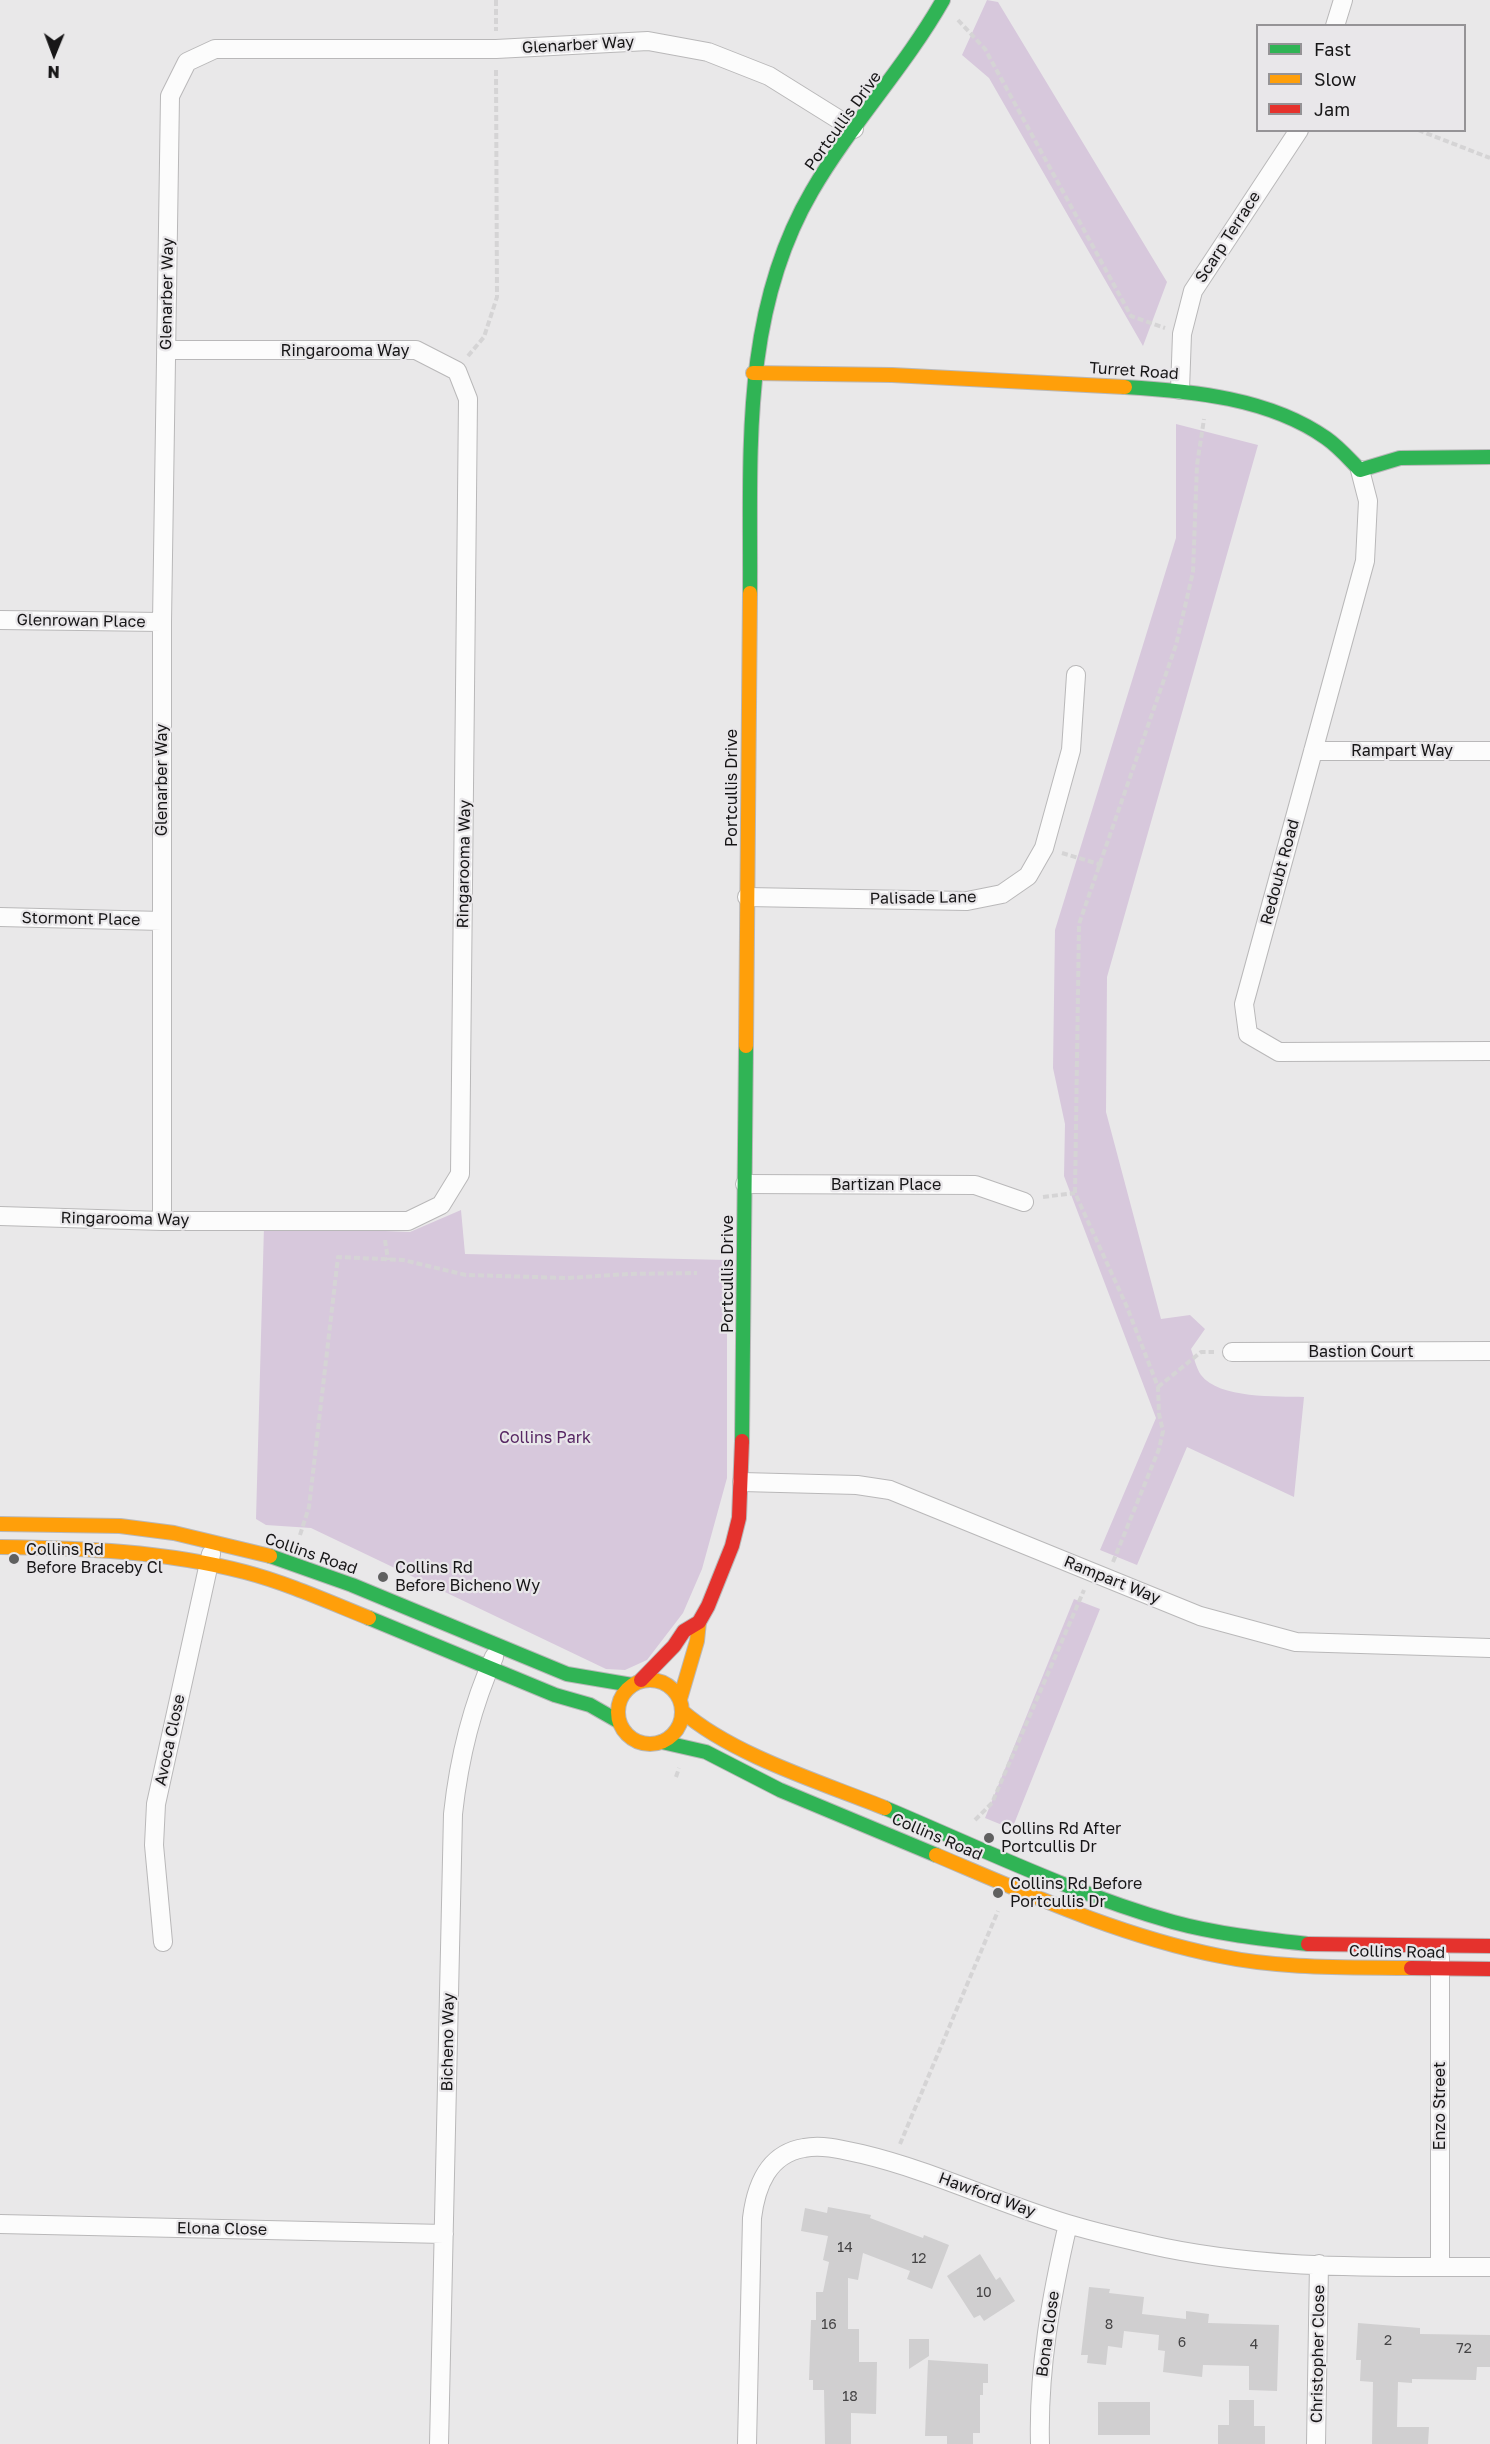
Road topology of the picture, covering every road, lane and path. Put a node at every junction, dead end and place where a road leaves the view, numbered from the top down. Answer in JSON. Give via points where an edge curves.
{"nodes":[{"id":1,"x":496,"y":0,"type":"edge"},
{"id":2,"x":1343,"y":0,"type":"edge"},
{"id":3,"x":941,"y":5,"type":"edge"},
{"id":4,"x":1336,"y":24,"type":"edge"},
{"id":5,"x":496,"y":49,"type":"junction"},
{"id":6,"x":854,"y":129,"type":"junction"},
{"id":7,"x":1298,"y":132,"type":"edge"},
{"id":8,"x":1423,"y":132,"type":"edge"},
{"id":9,"x":1490,"y":158,"type":"edge"},
{"id":10,"x":1182,"y":334,"type":"junction"},
{"id":11,"x":166,"y":350,"type":"junction"},
{"id":12,"x":456,"y":370,"type":"junction"},
{"id":13,"x":753,"y":373,"type":"junction"},
{"id":14,"x":1180,"y":390,"type":"junction"},
{"id":15,"x":1208,"y":394,"type":"junction"},
{"id":16,"x":1490,"y":457,"type":"edge"},
{"id":17,"x":1360,"y":470,"type":"junction"},
{"id":18,"x":0,"y":620,"type":"edge"},
{"id":19,"x":162,"y":622,"type":"junction"},
{"id":20,"x":1076,"y":675,"type":"dead end"},
{"id":21,"x":1313,"y":751,"type":"junction"},
{"id":22,"x":1490,"y":751,"type":"edge"},
{"id":23,"x":1044,"y":848,"type":"junction"},
{"id":24,"x":1102,"y":865,"type":"junction"},
{"id":25,"x":747,"y":897,"type":"junction"},
{"id":26,"x":0,"y":917,"type":"edge"},
{"id":27,"x":162,"y":921,"type":"junction"},
{"id":28,"x":1490,"y":1051,"type":"edge"},
{"id":29,"x":745,"y":1184,"type":"junction"},
{"id":30,"x":1075,"y":1193,"type":"junction"},
{"id":31,"x":1024,"y":1202,"type":"joint"},
{"id":32,"x":0,"y":1216,"type":"edge"},
{"id":33,"x":162,"y":1221,"type":"junction"},
{"id":34,"x":697,"y":1273,"type":"dead end"},
{"id":35,"x":1490,"y":1351,"type":"edge"},
{"id":36,"x":1232,"y":1353,"type":"joint"},
{"id":37,"x":1158,"y":1387,"type":"junction"},
{"id":38,"x":742,"y":1482,"type":"junction"},
{"id":39,"x":0,"y":1524,"type":"edge"},
{"id":40,"x":300,"y":1535,"type":"dead end"},
{"id":41,"x":214,"y":1542,"type":"junction"},
{"id":42,"x":0,"y":1547,"type":"edge"},
{"id":43,"x":209,"y":1565,"type":"junction"},
{"id":44,"x":1111,"y":1565,"type":"dead end"},
{"id":45,"x":1086,"y":1587,"type":"dead end"},
{"id":46,"x":699,"y":1622,"type":"junction"},
{"id":47,"x":498,"y":1647,"type":"junction"},
{"id":48,"x":1490,"y":1648,"type":"edge"},
{"id":49,"x":489,"y":1668,"type":"junction"},
{"id":50,"x":637,"y":1682,"type":"junction"},
{"id":51,"x":681,"y":1705,"type":"junction"},
{"id":52,"x":618,"y":1721,"type":"junction"},
{"id":53,"x":662,"y":1742,"type":"junction"},
{"id":54,"x":973,"y":1822,"type":"dead end"},
{"id":55,"x":998,"y":1911,"type":"dead end"},
{"id":56,"x":163,"y":1942,"type":"dead end"},
{"id":57,"x":1440,"y":1946,"type":"junction"},
{"id":58,"x":1490,"y":1946,"type":"edge"},
{"id":59,"x":1440,"y":1969,"type":"junction"},
{"id":60,"x":1490,"y":1969,"type":"edge"},
{"id":61,"x":893,"y":2161,"type":"junction"},
{"id":62,"x":0,"y":2224,"type":"edge"},
{"id":63,"x":1068,"y":2224,"type":"junction"},
{"id":64,"x":444,"y":2234,"type":"junction"},
{"id":65,"x":1319,"y":2264,"type":"junction"},
{"id":66,"x":1440,"y":2267,"type":"junction"},
{"id":67,"x":1490,"y":2267,"type":"edge"},
{"id":68,"x":439,"y":2444,"type":"edge"},
{"id":69,"x":747,"y":2444,"type":"edge"},
{"id":70,"x":1040,"y":2444,"type":"edge"},
{"id":71,"x":1316,"y":2444,"type":"edge"}],
"edges":[{"from":1,"to":5,"type":"path"},
{"from":2,"to":4,"type":"street"},
{"from":3,"to":6,"type":"main road","name":"Portcullis Drive","via":[[909,58]]},
{"from":3,"to":10,"type":"path","via":[[985,49],[1131,316]]},
{"from":5,"to":6,"type":"street","name":"Glenarber Way","via":[[648,41],[708,52],[769,76]]},
{"from":5,"to":11,"type":"street","name":"Glenarber Way","via":[[215,49],[187,62],[170,96]]},
{"from":5,"to":12,"type":"path","via":[[497,297],[484,337]]},
{"from":6,"to":13,"type":"main road","name":"Portcullis Drive","via":[[831,160],[788,236],[760,319]]},
{"from":7,"to":10,"type":"street","name":"Scarp Terrace","via":[[1193,291]]},
{"from":8,"to":9,"type":"path"},
{"from":10,"to":14,"type":"street","name":"Scarp Terrace"},
{"from":11,"to":12,"type":"street","name":"Ringarooma Way","via":[[416,350]]},
{"from":11,"to":19,"type":"street","name":"Glenarber Way"},
{"from":12,"to":33,"type":"street","name":"Ringarooma Way","via":[[468,399],[460,1174],[441,1205],[408,1221]]},
{"from":13,"to":14,"type":"main road","name":"Turret Road","via":[[904,376]]},
{"from":13,"to":25,"type":"main road","name":"Portcullis Drive"},
{"from":14,"to":15,"type":"main road","name":"Turret Road"},
{"from":15,"to":17,"type":"main road","name":"Turret Road","via":[[1289,418],[1326,438]]},
{"from":15,"to":24,"type":"path","via":[[1197,465],[1193,572],[1176,645]]},
{"from":16,"to":17,"type":"main road","via":[[1400,459]]},
{"from":17,"to":21,"type":"street","name":"Redoubt Road","via":[[1368,501],[1365,561]]},
{"from":18,"to":19,"type":"street","name":"Glenrowan Place"},
{"from":19,"to":27,"type":"street","name":"Glenarber Way"},
{"from":20,"to":23,"type":"street","name":"Palisade Lane","via":[[1071,750]]},
{"from":21,"to":22,"type":"street","name":"Rampart Way"},
{"from":21,"to":28,"type":"street","name":"Redoubt Road","via":[[1244,1004],[1248,1034],[1279,1052]]},
{"from":23,"to":24,"type":"path"},
{"from":23,"to":25,"type":"street","name":"Palisade Lane","via":[[1029,876],[1002,894],[967,901]]},
{"from":24,"to":30,"type":"path","via":[[1079,924]]},
{"from":25,"to":29,"type":"main road","name":"Portcullis Drive"},
{"from":26,"to":27,"type":"street","name":"Stormont Place"},
{"from":27,"to":33,"type":"street","name":"Glenarber Way"},
{"from":29,"to":31,"type":"street","name":"Bartizan Place","via":[[975,1185]]},
{"from":29,"to":38,"type":"main road","name":"Portcullis Drive"},
{"from":30,"to":31,"type":"path"},
{"from":30,"to":37,"type":"path"},
{"from":32,"to":33,"type":"street","name":"Ringarooma Way"},
{"from":34,"to":40,"type":"path","via":[[568,1278],[466,1275],[402,1260],[338,1257],[309,1507]]},
{"from":35,"to":36,"type":"street","name":"Bastion Court"},
{"from":36,"to":37,"type":"path","via":[[1201,1352]]},
{"from":37,"to":44,"type":"path","via":[[1163,1431],[1159,1449]]},
{"from":38,"to":46,"type":"main road","name":"Portcullis Drive","via":[[732,1546]]},
{"from":38,"to":48,"type":"street","name":"Rampart Way","via":[[857,1485],[890,1490],[1200,1616],[1296,1642]]},
{"from":39,"to":41,"type":"main road","name":"Collins Road","via":[[120,1526]]},
{"from":41,"to":43,"type":"street","name":"Avoca Close"},
{"from":41,"to":47,"type":"main road","name":"Collins Road","via":[[292,1562]]},
{"from":42,"to":43,"type":"main road","name":"Collins Road","via":[[88,1548]]},
{"from":43,"to":49,"type":"main road","name":"Collins Road","via":[[294,1588]]},
{"from":43,"to":56,"type":"street","name":"Avoca Close","via":[[156,1804],[154,1845]]},
{"from":45,"to":54,"type":"path","via":[[992,1803]]},
{"from":46,"to":50,"type":"main road","name":"Portcullis Drive","via":[[684,1631]]},
{"from":46,"to":51,"type":"main road","name":"Portcullis Drive","via":[[700,1639],[683,1674]]},
{"from":47,"to":49,"type":"street","name":"Bicheno Way"},
{"from":47,"to":50,"type":"main road","name":"Collins Road","via":[[567,1674]]},
{"from":49,"to":52,"type":"main road","name":"Collins Road","via":[[590,1705]]},
{"from":49,"to":64,"type":"street","name":"Bicheno Way","via":[[466,1730],[453,1814]]},
{"from":50,"to":51,"type":"main road","name":"Collins Road","via":[[665,1683]]},
{"from":50,"to":52,"type":"main road","via":[[622,1695],[617,1707]]},
{"from":51,"to":53,"type":"main road","via":[[680,1725]]},
{"from":51,"to":57,"type":"main road","name":"Collins Road","via":[[698,1725],[757,1755],[1129,1908],[1258,1939]]},
{"from":52,"to":53,"type":"main road","name":"Collins Road","via":[[637,1742]]},
{"from":53,"to":59,"type":"main road","name":"Collins Road","via":[[706,1752],[780,1790],[1136,1935],[1221,1957],[1272,1964]]},
{"from":55,"to":61,"type":"path"},
{"from":57,"to":58,"type":"main road","name":"Collins Road"},
{"from":57,"to":59,"type":"street","name":"Enzo Street"},
{"from":59,"to":60,"type":"main road","name":"Collins Road"},
{"from":59,"to":66,"type":"street","name":"Enzo Street"},
{"from":61,"to":63,"type":"street","name":"Hawford Way"},
{"from":61,"to":69,"type":"street","name":"Hawford Way","via":[[841,2149],[805,2147],[782,2155],[760,2182],[752,2218]]},
{"from":62,"to":64,"type":"street","name":"Elona Close"},
{"from":63,"to":65,"type":"street","name":"Hawford Way","via":[[1214,2257]]},
{"from":63,"to":70,"type":"street","name":"Bona Close","via":[[1043,2361]]},
{"from":64,"to":68,"type":"street","name":"Bicheno Way"},
{"from":65,"to":66,"type":"street","name":"Hawford Way"},
{"from":65,"to":71,"type":"street","name":"Christopher Close"},
{"from":66,"to":67,"type":"street","name":"Hawford Way"}]}
